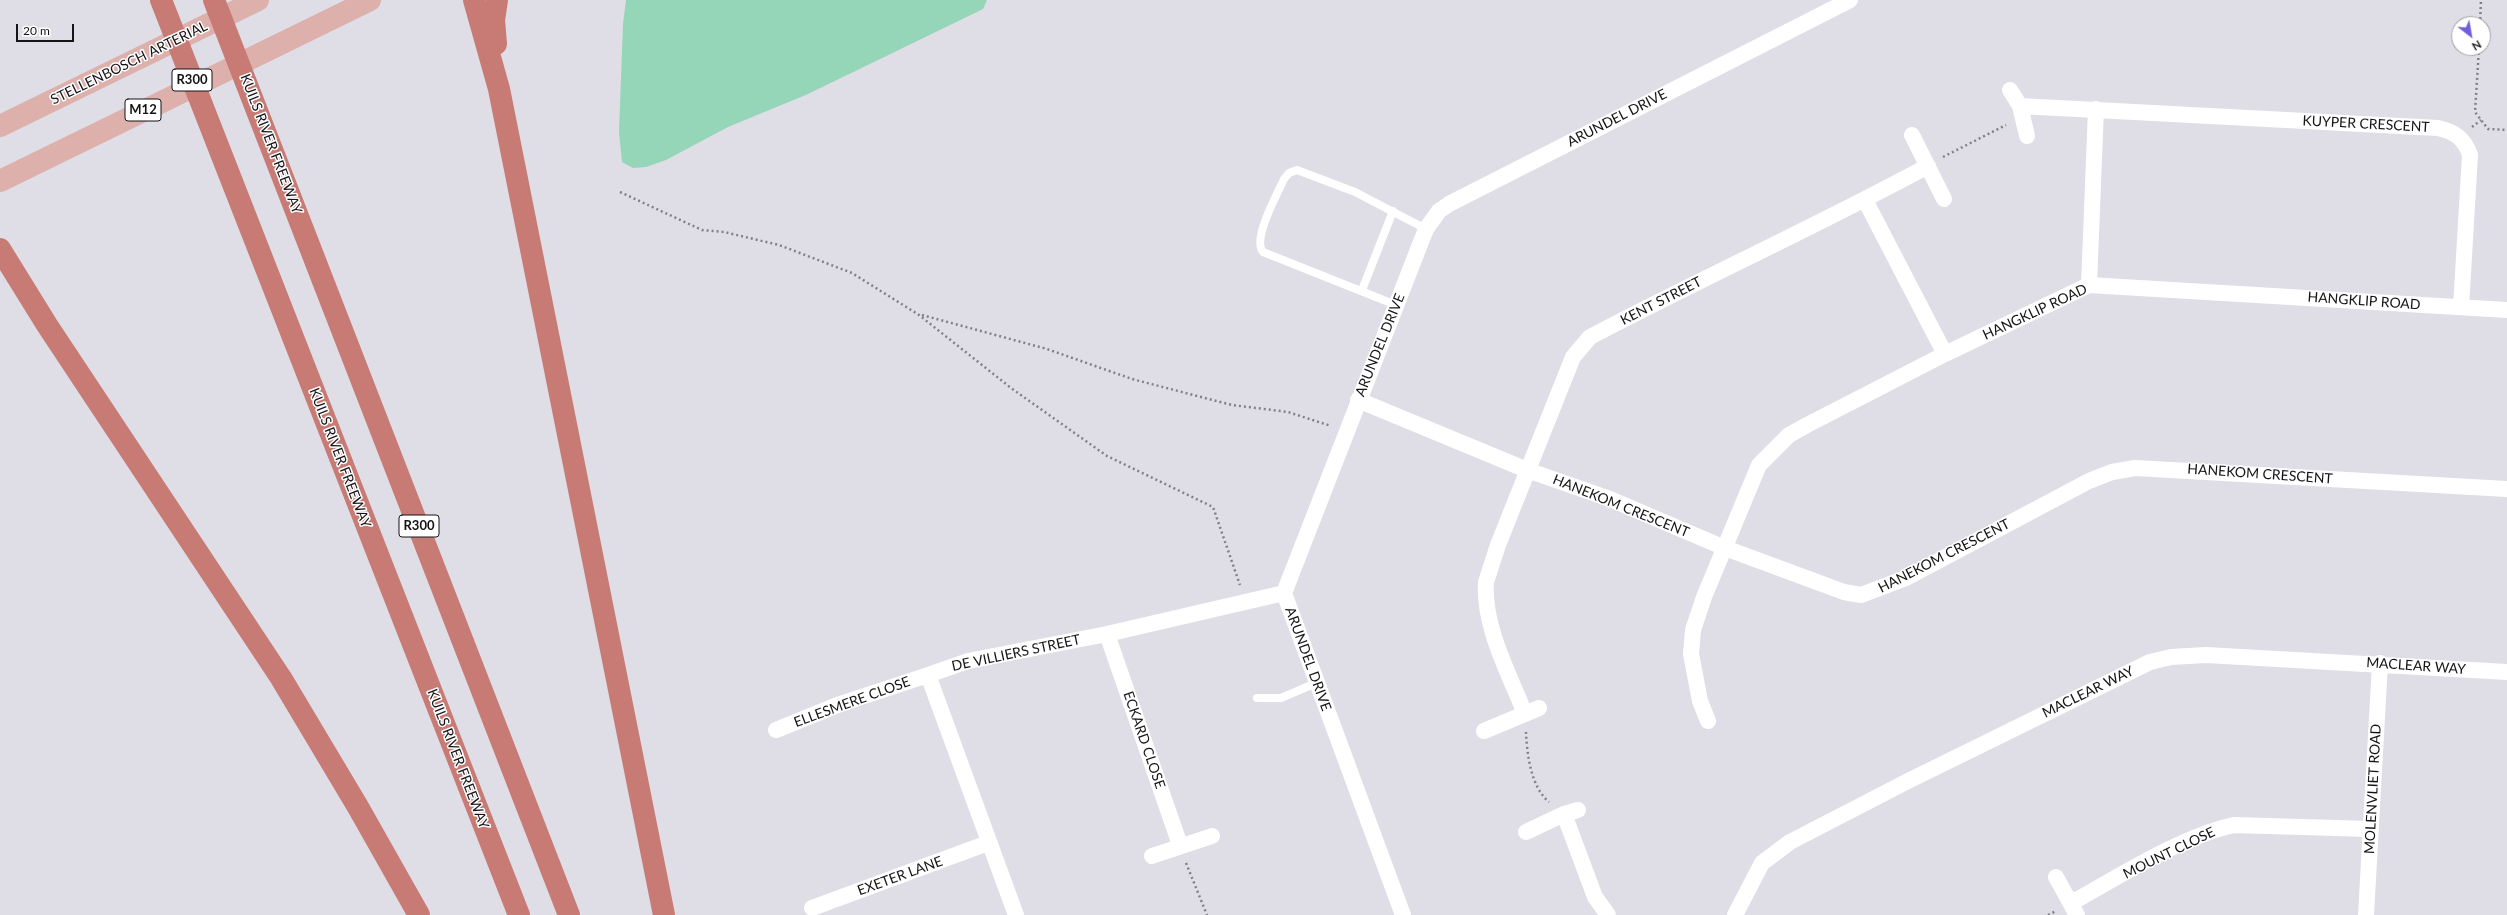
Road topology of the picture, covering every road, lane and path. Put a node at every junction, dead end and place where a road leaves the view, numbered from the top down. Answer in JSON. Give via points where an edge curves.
{"nodes":[{"id":1,"x":161,"y":0,"type":"edge"},
{"id":2,"x":214,"y":0,"type":"edge"},
{"id":3,"x":258,"y":0,"type":"edge"},
{"id":4,"x":370,"y":0,"type":"edge"},
{"id":5,"x":474,"y":0,"type":"edge"},
{"id":6,"x":497,"y":0,"type":"edge"},
{"id":7,"x":1850,"y":0,"type":"edge"},
{"id":8,"x":2481,"y":0,"type":"edge"},
{"id":9,"x":2480,"y":16,"type":"edge"},
{"id":10,"x":2478,"y":56,"type":"edge"},
{"id":11,"x":499,"y":89,"type":"junction"},
{"id":12,"x":2010,"y":90,"type":"dead end"},
{"id":13,"x":2096,"y":109,"type":"junction"},
{"id":14,"x":2021,"y":111,"type":"junction"},
{"id":15,"x":0,"y":126,"type":"edge"},
{"id":16,"x":2507,"y":130,"type":"edge"},
{"id":17,"x":1912,"y":135,"type":"dead end"},
{"id":18,"x":2027,"y":136,"type":"dead end"},
{"id":19,"x":1928,"y":166,"type":"junction"},
{"id":20,"x":0,"y":181,"type":"edge"},
{"id":21,"x":620,"y":192,"type":"dead end"},
{"id":22,"x":1865,"y":200,"type":"junction"},
{"id":23,"x":1944,"y":200,"type":"dead end"},
{"id":24,"x":1393,"y":211,"type":"junction"},
{"id":25,"x":1426,"y":229,"type":"junction"},
{"id":26,"x":0,"y":249,"type":"edge"},
{"id":27,"x":2089,"y":285,"type":"junction"},
{"id":28,"x":1362,"y":290,"type":"junction"},
{"id":29,"x":1396,"y":305,"type":"junction"},
{"id":30,"x":2461,"y":307,"type":"junction"},
{"id":31,"x":2507,"y":310,"type":"edge"},
{"id":32,"x":919,"y":315,"type":"junction"},
{"id":33,"x":1945,"y":354,"type":"junction"},
{"id":34,"x":1358,"y":400,"type":"junction"},
{"id":35,"x":1347,"y":430,"type":"junction"},
{"id":36,"x":1527,"y":470,"type":"junction"},
{"id":37,"x":2507,"y":489,"type":"edge"},
{"id":38,"x":1725,"y":548,"type":"junction"},
{"id":39,"x":1284,"y":592,"type":"junction"},
{"id":40,"x":1248,"y":601,"type":"junction"},
{"id":41,"x":1107,"y":634,"type":"junction"},
{"id":42,"x":2380,"y":663,"type":"junction"},
{"id":43,"x":2507,"y":672,"type":"edge"},
{"id":44,"x":928,"y":675,"type":"junction"},
{"id":45,"x":1316,"y":683,"type":"junction"},
{"id":46,"x":1257,"y":698,"type":"dead end"},
{"id":47,"x":1532,"y":711,"type":"junction"},
{"id":48,"x":1708,"y":721,"type":"dead end"},
{"id":49,"x":776,"y":730,"type":"dead end"},
{"id":50,"x":1484,"y":731,"type":"dead end"},
{"id":51,"x":1571,"y":812,"type":"junction"},
{"id":52,"x":2370,"y":829,"type":"junction"},
{"id":53,"x":1526,"y":832,"type":"dead end"},
{"id":54,"x":1212,"y":836,"type":"dead end"},
{"id":55,"x":988,"y":843,"type":"junction"},
{"id":56,"x":1180,"y":846,"type":"junction"},
{"id":57,"x":1152,"y":856,"type":"dead end"},
{"id":58,"x":2056,"y":877,"type":"dead end"},
{"id":59,"x":812,"y":908,"type":"dead end"},
{"id":60,"x":2074,"y":909,"type":"edge"},
{"id":61,"x":419,"y":915,"type":"edge"},
{"id":62,"x":519,"y":915,"type":"edge"},
{"id":63,"x":569,"y":915,"type":"edge"},
{"id":64,"x":664,"y":915,"type":"edge"},
{"id":65,"x":1016,"y":915,"type":"edge"},
{"id":66,"x":1207,"y":915,"type":"edge"},
{"id":67,"x":1403,"y":915,"type":"edge"},
{"id":68,"x":1608,"y":915,"type":"edge"},
{"id":69,"x":1735,"y":915,"type":"edge"},
{"id":70,"x":2366,"y":915,"type":"edge"}],
"edges":[{"from":1,"to":62,"type":"highway","name":"KUILS RIVER FREEWAY","number":"R300"},
{"from":2,"to":63,"type":"highway","name":"KUILS RIVER FREEWAY","number":"R300"},
{"from":3,"to":15,"type":"main road","name":"STELLENBOSCH ARTERIAL"},
{"from":4,"to":20,"type":"main road","number":"M12"},
{"from":5,"to":11,"type":"highway"},
{"from":6,"to":11,"type":"highway","via":[[494,20]]},
{"from":7,"to":25,"type":"street","name":"ARUNDEL DRIVE","via":[[1448,204]]},
{"from":8,"to":9,"type":"path"},
{"from":10,"to":16,"type":"path","via":[[2475,112],[2488,128]]},
{"from":11,"to":64,"type":"highway"},
{"from":12,"to":14,"type":"street"},
{"from":13,"to":14,"type":"street","name":"KUYPER CRESCENT"},
{"from":13,"to":27,"type":"street"},
{"from":13,"to":30,"type":"street","name":"KUYPER CRESCENT","via":[[2451,131],[2466,145],[2470,155]]},
{"from":14,"to":18,"type":"street"},
{"from":14,"to":19,"type":"path"},
{"from":17,"to":19,"type":"street"},
{"from":19,"to":22,"type":"street","name":"KENT STREET"},
{"from":19,"to":23,"type":"street"},
{"from":21,"to":32,"type":"path","via":[[702,230],[724,232],[779,245],[852,273]]},
{"from":22,"to":33,"type":"street"},
{"from":22,"to":36,"type":"street","name":"KENT STREET","via":[[1590,337],[1572,357]]},
{"from":24,"to":25,"type":"lane"},
{"from":24,"to":28,"type":"lane"},
{"from":24,"to":28,"type":"lane","via":[[1355,192],[1296,170],[1284,179],[1260,236],[1259,246],[1263,252]]},
{"from":25,"to":29,"type":"street","name":"ARUNDEL DRIVE"},
{"from":26,"to":61,"type":"highway","via":[[47,325],[281,678],[358,806]]},
{"from":27,"to":30,"type":"street","name":"HANGKLIP ROAD"},
{"from":27,"to":33,"type":"street","name":"HANGKLIP ROAD"},
{"from":28,"to":29,"type":"lane"},
{"from":29,"to":34,"type":"street","name":"ARUNDEL DRIVE"},
{"from":30,"to":31,"type":"street","name":"HANGKLIP ROAD"},
{"from":32,"to":35,"type":"path","via":[[1047,349],[1132,378],[1232,405],[1288,412]]},
{"from":32,"to":40,"type":"path","via":[[1011,388],[1107,456],[1212,507]]},
{"from":33,"to":38,"type":"street","name":"HANGKLIP ROAD","via":[[1807,425],[1789,435],[1774,448],[1759,465]]},
{"from":34,"to":35,"type":"street","name":"ARUNDEL DRIVE"},
{"from":34,"to":36,"type":"street","name":"HANEKOM CRESCENT"},
{"from":35,"to":39,"type":"street","name":"ARUNDEL DRIVE"},
{"from":36,"to":38,"type":"street","name":"HANEKOM CRESCENT","via":[[1610,499]]},
{"from":36,"to":47,"type":"street","name":"KENT STREET","via":[[1498,545],[1486,582],[1485,598],[1488,618]]},
{"from":37,"to":38,"type":"street","name":"HANEKOM CRESCENT","via":[[2136,468],[2112,472],[2089,481],[1906,578],[1861,594],[1844,592]]},
{"from":38,"to":48,"type":"street","name":"HANGKLIP ROAD","via":[[1693,630],[1691,654],[1700,702]]},
{"from":39,"to":40,"type":"street","name":"DE VILLIERS STREET"},
{"from":39,"to":45,"type":"street","name":"ARUNDEL DRIVE"},
{"from":40,"to":41,"type":"street","name":"DE VILLIERS STREET"},
{"from":41,"to":44,"type":"street","name":"DE VILLIERS STREET","via":[[968,661]]},
{"from":41,"to":56,"type":"street","name":"ECKARD CLOSE"},
{"from":42,"to":43,"type":"street","name":"MACLEAR WAY"},
{"from":42,"to":52,"type":"street","name":"MOLENVLIET ROAD"},
{"from":42,"to":69,"type":"street","name":"MACLEAR WAY","via":[[2206,655],[2171,657],[2150,662],[1790,842],[1762,863]]},
{"from":44,"to":49,"type":"street","name":"ELLESMERE CLOSE","via":[[840,704]]},
{"from":44,"to":55,"type":"street"},
{"from":45,"to":46,"type":"lane","via":[[1282,698]]},
{"from":45,"to":67,"type":"street","name":"ARUNDEL DRIVE"},
{"from":47,"to":50,"type":"street"},
{"from":47,"to":51,"type":"path","via":[[1526,752],[1540,795]]},
{"from":51,"to":53,"type":"street"},
{"from":51,"to":68,"type":"street","via":[[1595,897]]},
{"from":52,"to":60,"type":"street","name":"MOUNT CLOSE","via":[[2234,825],[2215,829],[2133,869]]},
{"from":52,"to":70,"type":"street","name":"MOLENVLIET ROAD"},
{"from":54,"to":56,"type":"street"},
{"from":55,"to":59,"type":"street","name":"EXETER LANE"},
{"from":55,"to":65,"type":"street"},
{"from":56,"to":57,"type":"street"},
{"from":56,"to":66,"type":"path"},
{"from":58,"to":60,"type":"street","name":"MOUNT CLOSE"}]}
